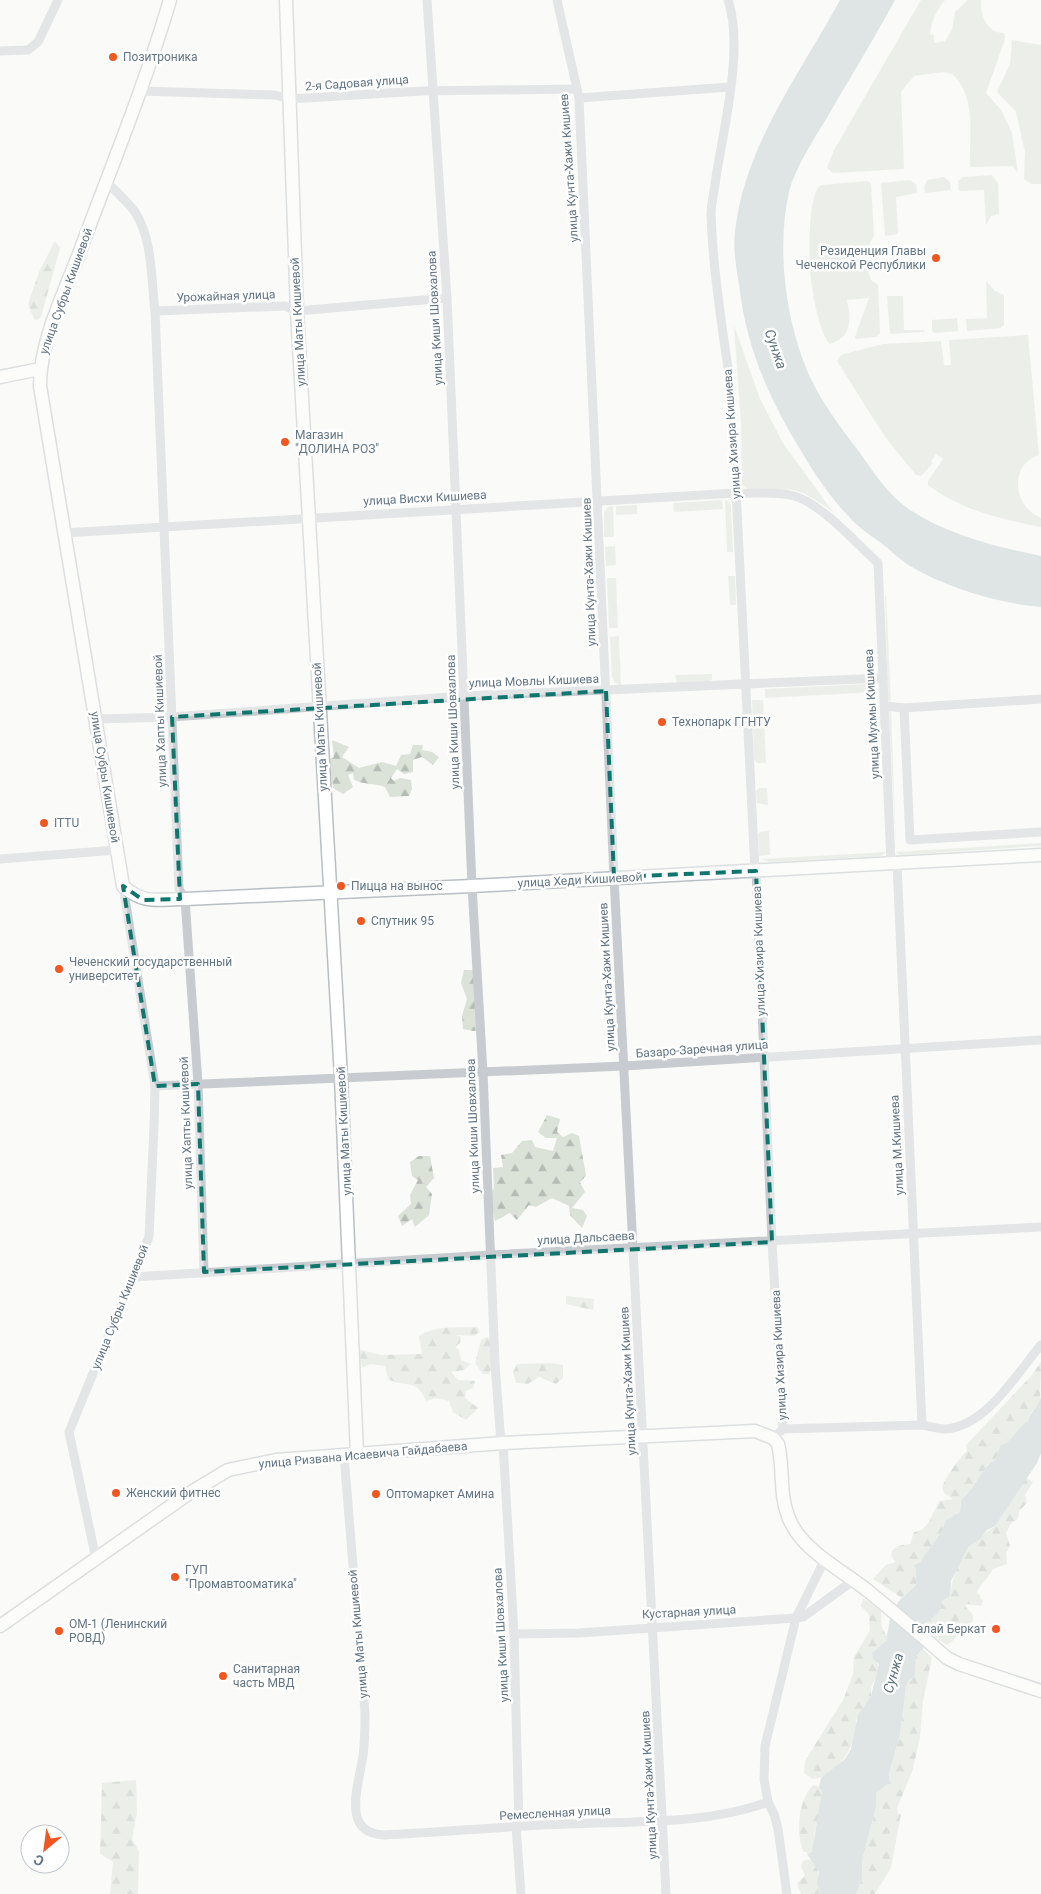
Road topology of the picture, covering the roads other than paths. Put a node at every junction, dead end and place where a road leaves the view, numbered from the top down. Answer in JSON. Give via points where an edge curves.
{"nodes":[{"id":1,"x":58,"y":0,"type":"edge"},
{"id":2,"x":170,"y":0,"type":"edge"},
{"id":3,"x":286,"y":0,"type":"edge"},
{"id":4,"x":427,"y":0,"type":"edge"},
{"id":5,"x":557,"y":0,"type":"edge"},
{"id":6,"x":728,"y":0,"type":"edge"},
{"id":7,"x":0,"y":51,"type":"edge"},
{"id":8,"x":730,"y":87,"type":"junction"},
{"id":9,"x":140,"y":91,"type":"junction"},
{"id":10,"x":431,"y":91,"type":"junction"},
{"id":11,"x":578,"y":93,"type":"junction"},
{"id":12,"x":290,"y":100,"type":"junction"},
{"id":13,"x":106,"y":180,"type":"junction"},
{"id":14,"x":447,"y":298,"type":"junction"},
{"id":15,"x":155,"y":311,"type":"junction"},
{"id":16,"x":297,"y":311,"type":"junction"},
{"id":17,"x":40,"y":369,"type":"junction"},
{"id":18,"x":0,"y":377,"type":"edge"},
{"id":19,"x":736,"y":493,"type":"junction"},
{"id":20,"x":598,"y":502,"type":"junction"},
{"id":21,"x":456,"y":509,"type":"junction"},
{"id":22,"x":309,"y":518,"type":"junction"},
{"id":23,"x":163,"y":528,"type":"junction"},
{"id":24,"x":64,"y":534,"type":"junction"},
{"id":25,"x":878,"y":563,"type":"joint"},
{"id":26,"x":883,"y":678,"type":"junction"},
{"id":27,"x":746,"y":684,"type":"junction"},
{"id":28,"x":606,"y":691,"type":"junction"},
{"id":29,"x":465,"y":696,"type":"junction"},
{"id":30,"x":1041,"y":699,"type":"edge"},
{"id":31,"x":885,"y":706,"type":"junction"},
{"id":32,"x":319,"y":707,"type":"junction"},
{"id":33,"x":904,"y":708,"type":"junction"},
{"id":34,"x":172,"y":717,"type":"junction"},
{"id":35,"x":95,"y":719,"type":"junction"},
{"id":36,"x":1041,"y":832,"type":"edge"},
{"id":37,"x":117,"y":850,"type":"junction"},
{"id":38,"x":1041,"y":855,"type":"edge"},
{"id":39,"x":0,"y":859,"type":"edge"},
{"id":40,"x":894,"y":863,"type":"junction"},
{"id":41,"x":756,"y":871,"type":"junction"},
{"id":42,"x":614,"y":877,"type":"junction"},
{"id":43,"x":123,"y":886,"type":"junction"},
{"id":44,"x":472,"y":886,"type":"junction"},
{"id":45,"x":329,"y":893,"type":"junction"},
{"id":46,"x":185,"y":899,"type":"junction"},
{"id":47,"x":1041,"y":1040,"type":"edge"},
{"id":48,"x":905,"y":1049,"type":"junction"},
{"id":49,"x":763,"y":1057,"type":"junction"},
{"id":50,"x":624,"y":1066,"type":"junction"},
{"id":51,"x":484,"y":1072,"type":"junction"},
{"id":52,"x":341,"y":1077,"type":"junction"},
{"id":53,"x":198,"y":1084,"type":"junction"},
{"id":54,"x":155,"y":1086,"type":"junction"},
{"id":55,"x":1041,"y":1227,"type":"edge"},
{"id":56,"x":914,"y":1233,"type":"junction"},
{"id":57,"x":772,"y":1242,"type":"junction"},
{"id":58,"x":634,"y":1247,"type":"junction"},
{"id":59,"x":490,"y":1255,"type":"junction"},
{"id":60,"x":350,"y":1265,"type":"junction"},
{"id":61,"x":204,"y":1272,"type":"junction"},
{"id":62,"x":133,"y":1277,"type":"junction"},
{"id":63,"x":1041,"y":1345,"type":"edge"},
{"id":64,"x":922,"y":1425,"type":"junction"},
{"id":65,"x":783,"y":1429,"type":"junction"},
{"id":66,"x":643,"y":1437,"type":"junction"},
{"id":67,"x":773,"y":1438,"type":"junction"},
{"id":68,"x":502,"y":1443,"type":"junction"},
{"id":69,"x":351,"y":1454,"type":"junction"},
{"id":70,"x":96,"y":1558,"type":"junction"},
{"id":71,"x":825,"y":1559,"type":"junction"},
{"id":72,"x":854,"y":1580,"type":"junction"},
{"id":73,"x":796,"y":1618,"type":"junction"},
{"id":74,"x":0,"y":1626,"type":"edge"},
{"id":75,"x":654,"y":1627,"type":"junction"},
{"id":76,"x":514,"y":1634,"type":"junction"},
{"id":77,"x":1041,"y":1691,"type":"edge"},
{"id":78,"x":768,"y":1802,"type":"junction"},
{"id":79,"x":355,"y":1812,"type":"joint"},
{"id":80,"x":663,"y":1820,"type":"junction"},
{"id":81,"x":518,"y":1826,"type":"junction"},
{"id":82,"x":521,"y":1894,"type":"edge"},
{"id":83,"x":666,"y":1894,"type":"edge"},
{"id":84,"x":787,"y":1894,"type":"edge"}],
"edges":[{"from":1,"to":7,"type":"street","via":[[38,42],[28,50]]},
{"from":2,"to":9,"type":"street","name":"улица Субры Кишиевой"},
{"from":3,"to":12,"type":"street","name":"улица Маты Кишиевой"},
{"from":4,"to":10,"type":"street","name":"улица Киши Шовхалова"},
{"from":5,"to":11,"type":"street","name":"улица Кунта-Хажи Кишиев"},
{"from":6,"to":8,"type":"street","name":"улица Хизира Кишиева","via":[[733,15],[734,44]]},
{"from":8,"to":11,"type":"street","name":"2-я Садовая улица"},
{"from":8,"to":19,"type":"street","name":"улица Хизира Кишиева","via":[[711,213],[731,389]]},
{"from":9,"to":12,"type":"street","name":"2-я Садовая улица","via":[[275,95]]},
{"from":9,"to":13,"type":"street","name":"улица Субры Кишиевой"},
{"from":10,"to":11,"type":"street","name":"2-я Садовая улица"},
{"from":10,"to":12,"type":"street","name":"2-я Садовая улица"},
{"from":10,"to":14,"type":"street","name":"улица Киши Шовхалова"},
{"from":11,"to":20,"type":"street","name":"улица Кунта-Хажи Кишиев"},
{"from":12,"to":16,"type":"street","name":"улица Маты Кишиевой"},
{"from":13,"to":15,"type":"street","name":"улица Хапты Кишиевой","via":[[135,212],[143,230]]},
{"from":13,"to":17,"type":"street","name":"улица Субры Кишиевой","via":[[45,347]]},
{"from":14,"to":16,"type":"street","name":"Урожайная улица"},
{"from":14,"to":21,"type":"street","name":"улица Киши Шовхалова"},
{"from":15,"to":16,"type":"street","name":"Урожайная улица","via":[[285,306]]},
{"from":15,"to":23,"type":"street","name":"улица Хапты Кишиевой"},
{"from":16,"to":22,"type":"street","name":"улица Маты Кишиевой"},
{"from":17,"to":18,"type":"street"},
{"from":17,"to":24,"type":"street","name":"улица Субры Кишиевой"},
{"from":19,"to":20,"type":"street","name":"улица Висхи Кишиева"},
{"from":19,"to":25,"type":"street","name":"улица Висхи Кишиева","via":[[787,495],[811,504]]},
{"from":19,"to":27,"type":"street","name":"улица Хизира Кишиева"},
{"from":20,"to":21,"type":"street","name":"улица Висхи Кишиева"},
{"from":20,"to":28,"type":"street","name":"улица Кунта-Хажи Кишиев"},
{"from":21,"to":22,"type":"street","name":"улица Висхи Кишиева"},
{"from":21,"to":29,"type":"street","name":"улица Киши Шовхалова"},
{"from":22,"to":23,"type":"street","name":"улица Висхи Кишиева"},
{"from":22,"to":32,"type":"street","name":"улица Маты Кишиевой"},
{"from":23,"to":24,"type":"street","name":"улица Висхи Кишиева"},
{"from":23,"to":34,"type":"street","name":"улица Хапты Кишиевой"},
{"from":24,"to":35,"type":"street","name":"улица Субры Кишиевой"},
{"from":25,"to":26,"type":"street","name":"улица Мухмы Кишиева"},
{"from":26,"to":27,"type":"street","name":"улица Мовлы Кишиева"},
{"from":26,"to":31,"type":"street","name":"улица Мухмы Кишиева"},
{"from":27,"to":28,"type":"street","name":"улица Мовлы Кишиева"},
{"from":27,"to":41,"type":"street","name":"улица Хизира Кишиева"},
{"from":28,"to":29,"type":"street","name":"улица Мовлы Кишиева"},
{"from":28,"to":42,"type":"street","name":"улица Кунта-Хажи Кишиев"},
{"from":29,"to":32,"type":"street","name":"улица Мовлы Кишиева"},
{"from":29,"to":44,"type":"street","name":"улица Киши Шовхалова"},
{"from":30,"to":33,"type":"street"},
{"from":31,"to":33,"type":"street"},
{"from":31,"to":40,"type":"street","name":"улица Мухмы Кишиева"},
{"from":32,"to":34,"type":"street","name":"улица Мовлы Кишиева"},
{"from":32,"to":45,"type":"street","name":"улица Маты Кишиевой"},
{"from":33,"to":36,"type":"street","via":[[910,840]]},
{"from":34,"to":35,"type":"street","name":"улица Мовлы Кишиева"},
{"from":34,"to":46,"type":"street","name":"улица Хапты Кишиевой","via":[[179,889]]},
{"from":35,"to":37,"type":"street","name":"улица Субры Кишиевой"},
{"from":37,"to":39,"type":"street"},
{"from":37,"to":43,"type":"street","name":"улица Субры Кишиевой"},
{"from":38,"to":40,"type":"street","name":"улица Хеди Кишиевой"},
{"from":40,"to":41,"type":"street","name":"улица Хеди Кишиевой"},
{"from":40,"to":48,"type":"street","name":"улица М.Кишиева"},
{"from":41,"to":42,"type":"street","name":"улица Хеди Кишиевой"},
{"from":41,"to":49,"type":"street","name":"улица Хизира Кишиева"},
{"from":42,"to":44,"type":"street","name":"улица Хеди Кишиевой"},
{"from":42,"to":50,"type":"street","name":"улица Кунта-Хажи Кишиев"},
{"from":43,"to":46,"type":"street","name":"улица Хеди Кишиевой","via":[[144,900]]},
{"from":43,"to":54,"type":"street","name":"улица Субры Кишиевой"},
{"from":44,"to":45,"type":"street","name":"улица Хеди Кишиевой"},
{"from":44,"to":51,"type":"street","name":"улица Киши Шовхалова"},
{"from":45,"to":46,"type":"street","name":"улица Хеди Кишиевой"},
{"from":45,"to":52,"type":"street","name":"улица Маты Кишиевой"},
{"from":46,"to":53,"type":"street","name":"улица Хапты Кишиевой"},
{"from":47,"to":48,"type":"street","name":"Базаро-Заречная улица"},
{"from":48,"to":49,"type":"street","name":"Базаро-Заречная улица"},
{"from":48,"to":56,"type":"street","name":"улица М.Кишиева"},
{"from":49,"to":50,"type":"street","name":"Базаро-Заречная улица"},
{"from":49,"to":57,"type":"street","name":"улица Хизира Кишиева"},
{"from":50,"to":51,"type":"street","name":"Базаро-Заречная улица"},
{"from":50,"to":58,"type":"street","name":"улица Кунта-Хажи Кишиев"},
{"from":51,"to":52,"type":"street","name":"Базаро-Заречная улица"},
{"from":51,"to":59,"type":"street","name":"улица Киши Шовхалова"},
{"from":52,"to":53,"type":"street","name":"Базаро-Заречная улица"},
{"from":52,"to":60,"type":"street","name":"улица Маты Кишиевой"},
{"from":53,"to":54,"type":"street","name":"Базаро-Заречная улица"},
{"from":53,"to":61,"type":"street","name":"улица Хапты Кишиевой"},
{"from":54,"to":62,"type":"street","name":"улица Субры Кишиевой","via":[[149,1237]]},
{"from":55,"to":56,"type":"street","name":"улица Дальсаева"},
{"from":56,"to":57,"type":"street","name":"улица Дальсаева"},
{"from":56,"to":64,"type":"street","name":"улица М.Кишиева"},
{"from":57,"to":58,"type":"street","name":"улица Дальсаева"},
{"from":57,"to":65,"type":"street","name":"улица Хизира Кишиева"},
{"from":58,"to":59,"type":"street","name":"улица Дальсаева"},
{"from":58,"to":66,"type":"street","name":"улица Кунта-Хажи Кишиев"},
{"from":59,"to":60,"type":"street","name":"улица Дальсаева"},
{"from":59,"to":68,"type":"street","name":"улица Киши Шовхалова"},
{"from":60,"to":61,"type":"street","name":"улица Дальсаева"},
{"from":60,"to":69,"type":"street","name":"улица Маты Кишиевой"},
{"from":61,"to":62,"type":"street","name":"улица Дальсаева"},
{"from":62,"to":70,"type":"street","name":"улица Субры Кишиевой","via":[[69,1432]]},
{"from":63,"to":64,"type":"street","via":[[989,1408],[971,1421],[943,1429]]},
{"from":64,"to":65,"type":"street"},
{"from":65,"to":67,"type":"street","name":"улица Хизира Кишиева"},
{"from":66,"to":67,"type":"street","name":"улица Ризвана Исаевича Гайдабаева","via":[[755,1431]]},
{"from":66,"to":68,"type":"street","name":"улица Ризвана Исаевича Гайдабаева"},
{"from":66,"to":75,"type":"street","name":"улица Кунта-Хажи Кишиев"},
{"from":67,"to":71,"type":"street","name":"улица Хизира Кишиева","via":[[780,1453],[783,1497],[788,1516],[803,1540]]},
{"from":68,"to":69,"type":"street","name":"улица Ризвана Исаевича Гайдабаева"},
{"from":68,"to":76,"type":"street","name":"улица Киши Шовхалова"},
{"from":69,"to":70,"type":"street","name":"улица Ризвана Исаевича Гайдабаева","via":[[276,1460],[228,1470],[206,1481]]},
{"from":69,"to":79,"type":"street","name":"улица Маты Кишиевой","via":[[365,1713],[365,1744]]},
{"from":70,"to":74,"type":"street","name":"улица Ризвана Исаевича Гайдабаева"},
{"from":71,"to":72,"type":"street","name":"улица Хизира Кишиева"},
{"from":71,"to":73,"type":"street"},
{"from":72,"to":73,"type":"street","name":"Кустарная улица","via":[[803,1617]]},
{"from":72,"to":77,"type":"street","name":"улица Хизира Кишиева","via":[[947,1658]]},
{"from":73,"to":75,"type":"street","name":"Кустарная улица"},
{"from":73,"to":78,"type":"street","via":[[765,1746],[764,1779]]},
{"from":75,"to":76,"type":"street","name":"Кустарная улица"},
{"from":75,"to":80,"type":"street","name":"улица Кунта-Хажи Кишиев"},
{"from":76,"to":81,"type":"street","name":"улица Киши Шовхалова"},
{"from":78,"to":80,"type":"street","name":"Ремесленная улица","via":[[733,1813]]},
{"from":78,"to":84,"type":"street","via":[[778,1828]]},
{"from":79,"to":81,"type":"street","name":"Ремесленная улица","via":[[362,1827],[376,1835]]},
{"from":80,"to":81,"type":"street","name":"Ремесленная улица"},
{"from":80,"to":83,"type":"street","name":"улица Кунта-Хажи Кишиев"},
{"from":81,"to":82,"type":"street","name":"улица Киши Шовхалова"}]}
